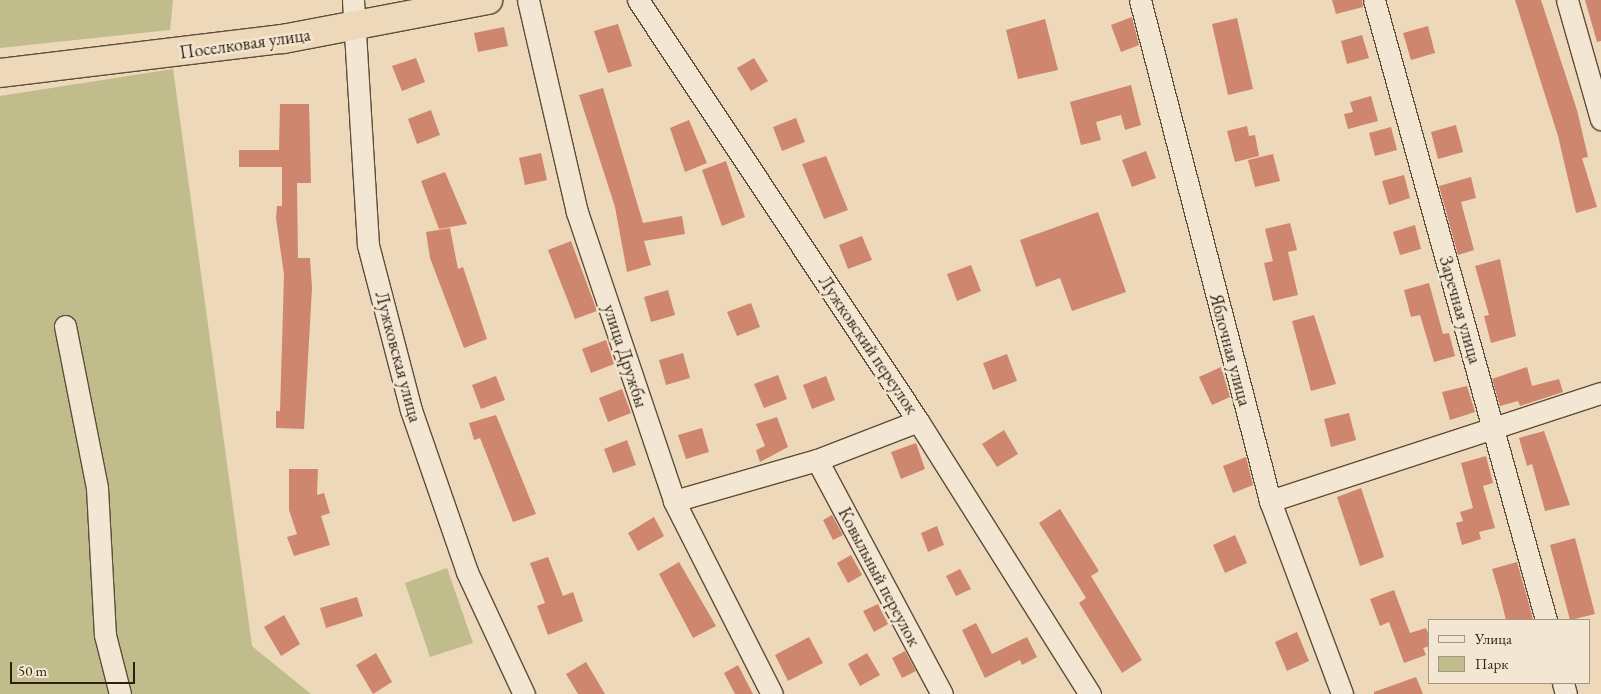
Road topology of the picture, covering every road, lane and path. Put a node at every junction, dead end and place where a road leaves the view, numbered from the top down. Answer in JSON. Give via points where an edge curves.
{"nodes":[{"id":1,"x":353,"y":0,"type":"edge"},
{"id":2,"x":488,"y":0,"type":"edge"},
{"id":3,"x":528,"y":0,"type":"edge"},
{"id":4,"x":638,"y":0,"type":"edge"},
{"id":5,"x":1140,"y":0,"type":"edge"},
{"id":6,"x":1374,"y":0,"type":"edge"},
{"id":7,"x":1567,"y":0,"type":"edge"},
{"id":8,"x":352,"y":28,"type":"junction"},
{"id":9,"x":0,"y":73,"type":"edge"},
{"id":10,"x":1601,"y":119,"type":"edge"},
{"id":11,"x":65,"y":326,"type":"dead end"},
{"id":12,"x":1601,"y":393,"type":"edge"},
{"id":13,"x":918,"y":422,"type":"junction"},
{"id":14,"x":1494,"y":431,"type":"junction"},
{"id":15,"x":816,"y":460,"type":"junction"},
{"id":16,"x":674,"y":501,"type":"junction"},
{"id":17,"x":1270,"y":501,"type":"junction"},
{"id":18,"x":1546,"y":619,"type":"edge"},
{"id":19,"x":120,"y":694,"type":"edge"},
{"id":20,"x":524,"y":694,"type":"edge"},
{"id":21,"x":772,"y":694,"type":"edge"},
{"id":22,"x":942,"y":694,"type":"edge"},
{"id":23,"x":1090,"y":694,"type":"edge"},
{"id":24,"x":1342,"y":694,"type":"edge"}],
"edges":[{"from":1,"to":8,"type":"street","name":"Лужковская улица"},
{"from":2,"to":8,"type":"highway","name":"Поселковая улица"},
{"from":3,"to":16,"type":"street","name":"улица Дружбы","via":[[578,212]]},
{"from":4,"to":13,"type":"street","name":"Лужковский переулок"},
{"from":5,"to":17,"type":"street","name":"Яблочная улица"},
{"from":6,"to":14,"type":"street","name":"Заречная улица"},
{"from":7,"to":10,"type":"street"},
{"from":8,"to":9,"type":"highway","name":"Поселковая улица"},
{"from":8,"to":20,"type":"street","name":"Лужковская улица","via":[[368,245],[411,410],[467,572]]},
{"from":11,"to":19,"type":"street","via":[[97,488],[105,635]]},
{"from":12,"to":14,"type":"street"},
{"from":13,"to":15,"type":"street"},
{"from":13,"to":23,"type":"street","name":"Лужковский переулок"},
{"from":14,"to":17,"type":"street"},
{"from":14,"to":18,"type":"street","name":"Заречная улица"},
{"from":15,"to":16,"type":"street"},
{"from":15,"to":22,"type":"street","name":"Ковыльный переулок"},
{"from":16,"to":21,"type":"street","name":"улица Дружбы"},
{"from":17,"to":24,"type":"street","name":"Яблочная улица"}]}
